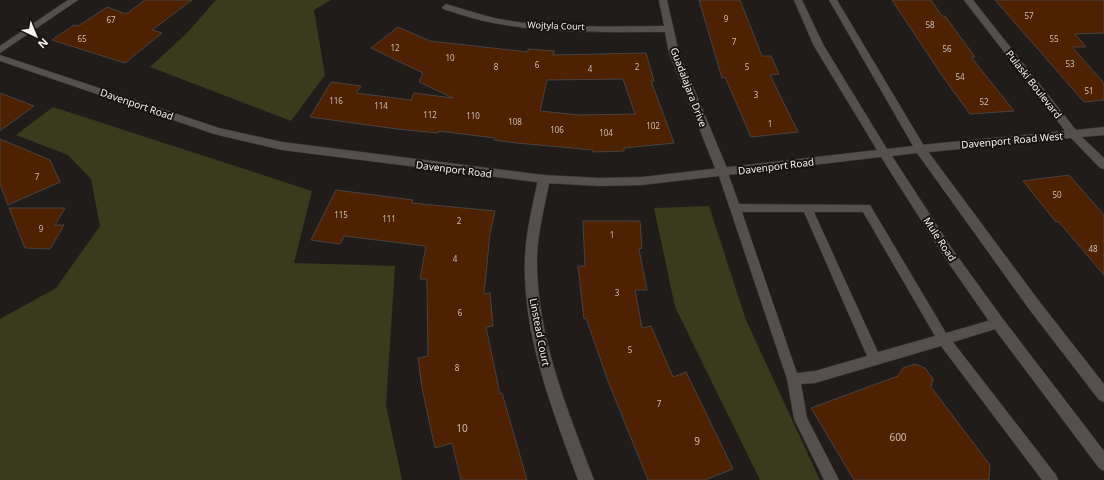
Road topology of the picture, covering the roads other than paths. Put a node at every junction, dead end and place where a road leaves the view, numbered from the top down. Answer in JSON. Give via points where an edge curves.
{"nodes":[{"id":1,"x":74,"y":0,"type":"edge"},
{"id":2,"x":663,"y":0,"type":"edge"},
{"id":3,"x":798,"y":0,"type":"edge"},
{"id":4,"x":833,"y":0,"type":"edge"},
{"id":5,"x":968,"y":0,"type":"edge"},
{"id":6,"x":446,"y":7,"type":"dead end"},
{"id":7,"x":669,"y":29,"type":"junction"},
{"id":8,"x":0,"y":50,"type":"edge"},
{"id":9,"x":0,"y":58,"type":"edge"},
{"id":10,"x":1104,"y":131,"type":"edge"},
{"id":11,"x":1073,"y":134,"type":"junction"},
{"id":12,"x":920,"y":149,"type":"junction"},
{"id":13,"x":884,"y":153,"type":"junction"},
{"id":14,"x":1104,"y":165,"type":"edge"},
{"id":15,"x":723,"y":173,"type":"junction"},
{"id":16,"x":544,"y":179,"type":"junction"},
{"id":17,"x":736,"y":208,"type":"junction"},
{"id":18,"x":806,"y":208,"type":"junction"},
{"id":19,"x":998,"y":323,"type":"junction"},
{"id":20,"x":943,"y":339,"type":"junction"},
{"id":21,"x":875,"y":359,"type":"junction"},
{"id":22,"x":793,"y":379,"type":"junction"},
{"id":23,"x":1104,"y":394,"type":"edge"},
{"id":24,"x":1104,"y":463,"type":"edge"},
{"id":25,"x":586,"y":480,"type":"edge"},
{"id":26,"x":832,"y":480,"type":"edge"},
{"id":27,"x":1051,"y":480,"type":"edge"}],
"edges":[{"from":1,"to":8,"type":"street"},
{"from":2,"to":7,"type":"street","name":"Guadalajara Drive"},
{"from":3,"to":13,"type":"street","name":"Mule Road","via":[[819,46]]},
{"from":4,"to":12,"type":"street"},
{"from":5,"to":11,"type":"street","name":"Pulaski Boulevard"},
{"from":6,"to":7,"type":"street","name":"Wojtyla Court","via":[[484,19],[532,26]]},
{"from":7,"to":15,"type":"street","name":"Guadalajara Drive","via":[[674,53]]},
{"from":9,"to":16,"type":"street","name":"Davenport Road","via":[[259,142]]},
{"from":10,"to":11,"type":"street","name":"Davenport Road West"},
{"from":11,"to":12,"type":"street","name":"Davenport Road West"},
{"from":11,"to":14,"type":"street","name":"Pulaski Boulevard"},
{"from":12,"to":13,"type":"street","name":"Davenport Road"},
{"from":12,"to":23,"type":"street","via":[[1034,305]]},
{"from":13,"to":15,"type":"street","name":"Davenport Road"},
{"from":13,"to":19,"type":"street","name":"Mule Road","via":[[949,254]]},
{"from":15,"to":16,"type":"street","name":"Davenport Road","via":[[620,182]]},
{"from":15,"to":17,"type":"lane"},
{"from":16,"to":25,"type":"street","name":"Linstead Court","via":[[531,258],[535,312],[550,376]]},
{"from":17,"to":18,"type":"lane"},
{"from":17,"to":22,"type":"lane"},
{"from":18,"to":20,"type":"lane","via":[[866,208]]},
{"from":18,"to":21,"type":"lane"},
{"from":19,"to":20,"type":"lane"},
{"from":19,"to":24,"type":"street","name":"Mule Road"},
{"from":20,"to":21,"type":"lane"},
{"from":20,"to":27,"type":"lane"},
{"from":21,"to":22,"type":"lane","via":[[815,377]]},
{"from":22,"to":26,"type":"lane","via":[[801,419]]}]}
